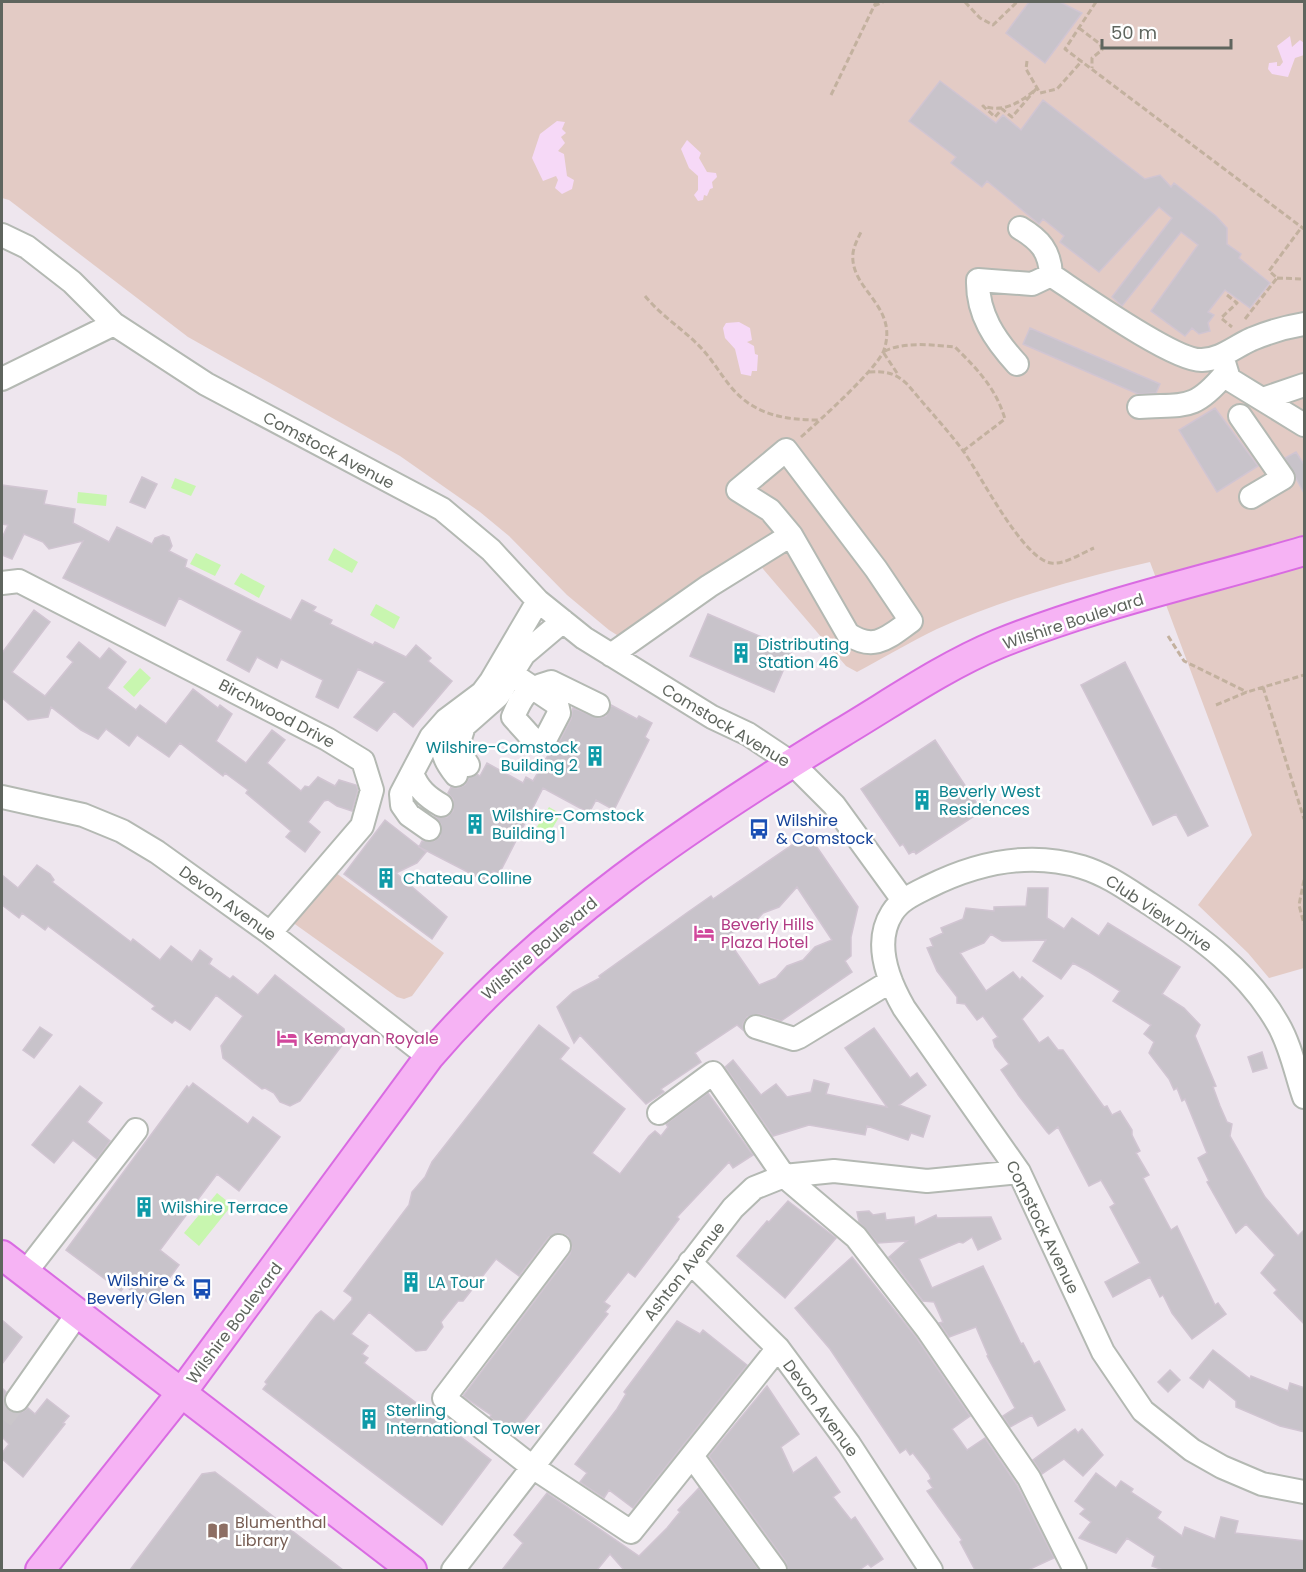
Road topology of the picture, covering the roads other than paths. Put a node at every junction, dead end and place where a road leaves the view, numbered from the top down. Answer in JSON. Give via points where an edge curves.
{"nodes":[{"id":1,"x":1020,"y":228,"type":"dead end"},
{"id":2,"x":2,"y":236,"type":"edge"},
{"id":3,"x":1051,"y":275,"type":"junction"},
{"id":4,"x":114,"y":324,"type":"junction"},
{"id":5,"x":1305,"y":324,"type":"edge"},
{"id":6,"x":1017,"y":364,"type":"dead end"},
{"id":7,"x":1224,"y":365,"type":"junction"},
{"id":8,"x":2,"y":379,"type":"edge"},
{"id":9,"x":1305,"y":385,"type":"edge"},
{"id":10,"x":1263,"y":399,"type":"junction"},
{"id":11,"x":1139,"y":407,"type":"dead end"},
{"id":12,"x":1240,"y":416,"type":"dead end"},
{"id":13,"x":1296,"y":420,"type":"edge"},
{"id":14,"x":1258,"y":441,"type":"junction"},
{"id":15,"x":1251,"y":498,"type":"dead end"},
{"id":16,"x":791,"y":535,"type":"junction"},
{"id":17,"x":1305,"y":551,"type":"edge"},
{"id":18,"x":2,"y":584,"type":"edge"},
{"id":19,"x":538,"y":601,"type":"junction"},
{"id":20,"x":563,"y":621,"type":"junction"},
{"id":21,"x":611,"y":655,"type":"junction"},
{"id":22,"x":512,"y":674,"type":"junction"},
{"id":23,"x":532,"y":687,"type":"junction"},
{"id":24,"x":494,"y":689,"type":"junction"},
{"id":25,"x":598,"y":705,"type":"dead end"},
{"id":26,"x":455,"y":723,"type":"junction"},
{"id":27,"x":514,"y":727,"type":"junction"},
{"id":28,"x":793,"y":764,"type":"junction"},
{"id":29,"x":412,"y":773,"type":"junction"},
{"id":30,"x":2,"y":797,"type":"edge"},
{"id":31,"x":429,"y":829,"type":"dead end"},
{"id":32,"x":903,"y":900,"type":"junction"},
{"id":33,"x":270,"y":933,"type":"junction"},
{"id":34,"x":891,"y":981,"type":"junction"},
{"id":35,"x":756,"y":1027,"type":"dead end"},
{"id":36,"x":429,"y":1057,"type":"junction"},
{"id":37,"x":1305,"y":1097,"type":"edge"},
{"id":38,"x":659,"y":1113,"type":"dead end"},
{"id":39,"x":136,"y":1130,"type":"dead end"},
{"id":40,"x":1019,"y":1172,"type":"junction"},
{"id":41,"x":784,"y":1176,"type":"junction"},
{"id":42,"x":559,"y":1246,"type":"dead end"},
{"id":43,"x":2,"y":1255,"type":"edge"},
{"id":44,"x":690,"y":1262,"type":"junction"},
{"id":45,"x":26,"y":1273,"type":"junction"},
{"id":46,"x":78,"y":1313,"type":"junction"},
{"id":47,"x":778,"y":1348,"type":"junction"},
{"id":48,"x":182,"y":1392,"type":"junction"},
{"id":49,"x":17,"y":1400,"type":"tunnel mouth"},
{"id":50,"x":692,"y":1456,"type":"junction"},
{"id":51,"x":531,"y":1466,"type":"junction"},
{"id":52,"x":1305,"y":1492,"type":"edge"},
{"id":53,"x":40,"y":1570,"type":"edge"},
{"id":54,"x":412,"y":1570,"type":"edge"},
{"id":55,"x":453,"y":1570,"type":"edge"},
{"id":56,"x":775,"y":1570,"type":"edge"},
{"id":57,"x":931,"y":1570,"type":"edge"},
{"id":58,"x":1075,"y":1570,"type":"edge"}],
"edges":[{"from":1,"to":3,"type":"street","via":[[1040,240],[1050,260]]},
{"from":2,"to":4,"type":"street","name":"Comstock Avenue","via":[[27,247],[72,282]]},
{"from":3,"to":6,"type":"street","via":[[1032,284],[978,280],[981,312]]},
{"from":3,"to":7,"type":"street","via":[[1151,340],[1199,360]]},
{"from":4,"to":8,"type":"street"},
{"from":4,"to":19,"type":"street","name":"Comstock Avenue","via":[[206,384],[442,509],[491,550]]},
{"from":5,"to":7,"type":"street","via":[[1271,332]]},
{"from":7,"to":10,"type":"street","via":[[1229,379]]},
{"from":7,"to":11,"type":"street","via":[[1212,390],[1186,405]]},
{"from":9,"to":10,"type":"street"},
{"from":10,"to":13,"type":"street"},
{"from":12,"to":14,"type":"street"},
{"from":13,"to":14,"type":"street"},
{"from":14,"to":15,"type":"street","via":[[1283,478]]},
{"from":16,"to":16,"type":"street","via":[[770,510],[738,490],[786,450],[911,621],[875,643],[848,634]]},
{"from":16,"to":21,"type":"street","via":[[709,586]]},
{"from":17,"to":28,"type":"main road","name":"Wilshire Boulevard","via":[[1081,615],[996,645],[954,665]]},
{"from":18,"to":33,"type":"street","name":"Birchwood Drive","via":[[19,581],[363,760],[372,790],[362,826]]},
{"from":19,"to":20,"type":"street","name":"Comstock Avenue"},
{"from":19,"to":24,"type":"street"},
{"from":20,"to":21,"type":"street","name":"Comstock Avenue"},
{"from":20,"to":22,"type":"street","via":[[524,654]]},
{"from":21,"to":28,"type":"street","name":"Comstock Avenue"},
{"from":22,"to":23,"type":"street"},
{"from":22,"to":24,"type":"street"},
{"from":23,"to":25,"type":"street","via":[[551,682]]},
{"from":23,"to":27,"type":"street","via":[[521,698]]},
{"from":23,"to":27,"type":"street","via":[[557,704],[559,712],[546,738],[538,741]]},
{"from":24,"to":26,"type":"street","via":[[482,693]]},
{"from":24,"to":27,"type":"street"},
{"from":26,"to":29,"type":"street","via":[[431,737]]},
{"from":26,"to":29,"type":"street","via":[[441,749],[445,762],[458,770],[437,803],[417,785]]},
{"from":28,"to":32,"type":"street","name":"Comstock Avenue","via":[[834,805]]},
{"from":28,"to":36,"type":"main road","name":"Wilshire Boulevard","via":[[575,913],[467,1011]]},
{"from":29,"to":31,"type":"street","via":[[400,794],[402,806]]},
{"from":30,"to":33,"type":"street","name":"Devon Avenue","via":[[83,815],[122,831]]},
{"from":32,"to":34,"type":"street","name":"Comstock Avenue","via":[[891,914],[886,930],[884,948]]},
{"from":32,"to":37,"type":"street","name":"Club View Drive","via":[[947,877],[1016,860],[1059,862],[1108,877],[1174,920],[1232,965],[1279,1026]]},
{"from":33,"to":36,"type":"street","name":"Devon Avenue"},
{"from":34,"to":35,"type":"street","via":[[800,1037],[794,1039]]},
{"from":34,"to":40,"type":"street","name":"Comstock Avenue","via":[[904,1008]]},
{"from":36,"to":48,"type":"main road","name":"Wilshire Boulevard"},
{"from":38,"to":41,"type":"street","via":[[713,1073]]},
{"from":39,"to":45,"type":"street"},
{"from":40,"to":41,"type":"street","name":"Ashton Avenue","via":[[927,1181],[834,1171]]},
{"from":40,"to":52,"type":"street","name":"Comstock Avenue","via":[[1103,1352],[1143,1411],[1192,1450],[1222,1467],[1262,1484]]},
{"from":41,"to":44,"type":"street","name":"Ashton Avenue","via":[[754,1188]]},
{"from":41,"to":58,"type":"street","via":[[856,1237],[927,1329],[1029,1478]]},
{"from":42,"to":51,"type":"street","via":[[444,1398]]},
{"from":43,"to":45,"type":"main road"},
{"from":44,"to":47,"type":"street","name":"Devon Avenue"},
{"from":44,"to":51,"type":"street","name":"Ashton Avenue"},
{"from":45,"to":46,"type":"main road"},
{"from":46,"to":48,"type":"main road"},
{"from":46,"to":49,"type":"street"},
{"from":47,"to":50,"type":"street"},
{"from":47,"to":57,"type":"street","name":"Devon Avenue","via":[[849,1444]]},
{"from":48,"to":53,"type":"main road","name":"Wilshire Boulevard"},
{"from":48,"to":54,"type":"main road"},
{"from":50,"to":51,"type":"street","via":[[631,1532]]},
{"from":50,"to":56,"type":"street"},
{"from":51,"to":55,"type":"street","name":"Ashton Avenue"}]}
